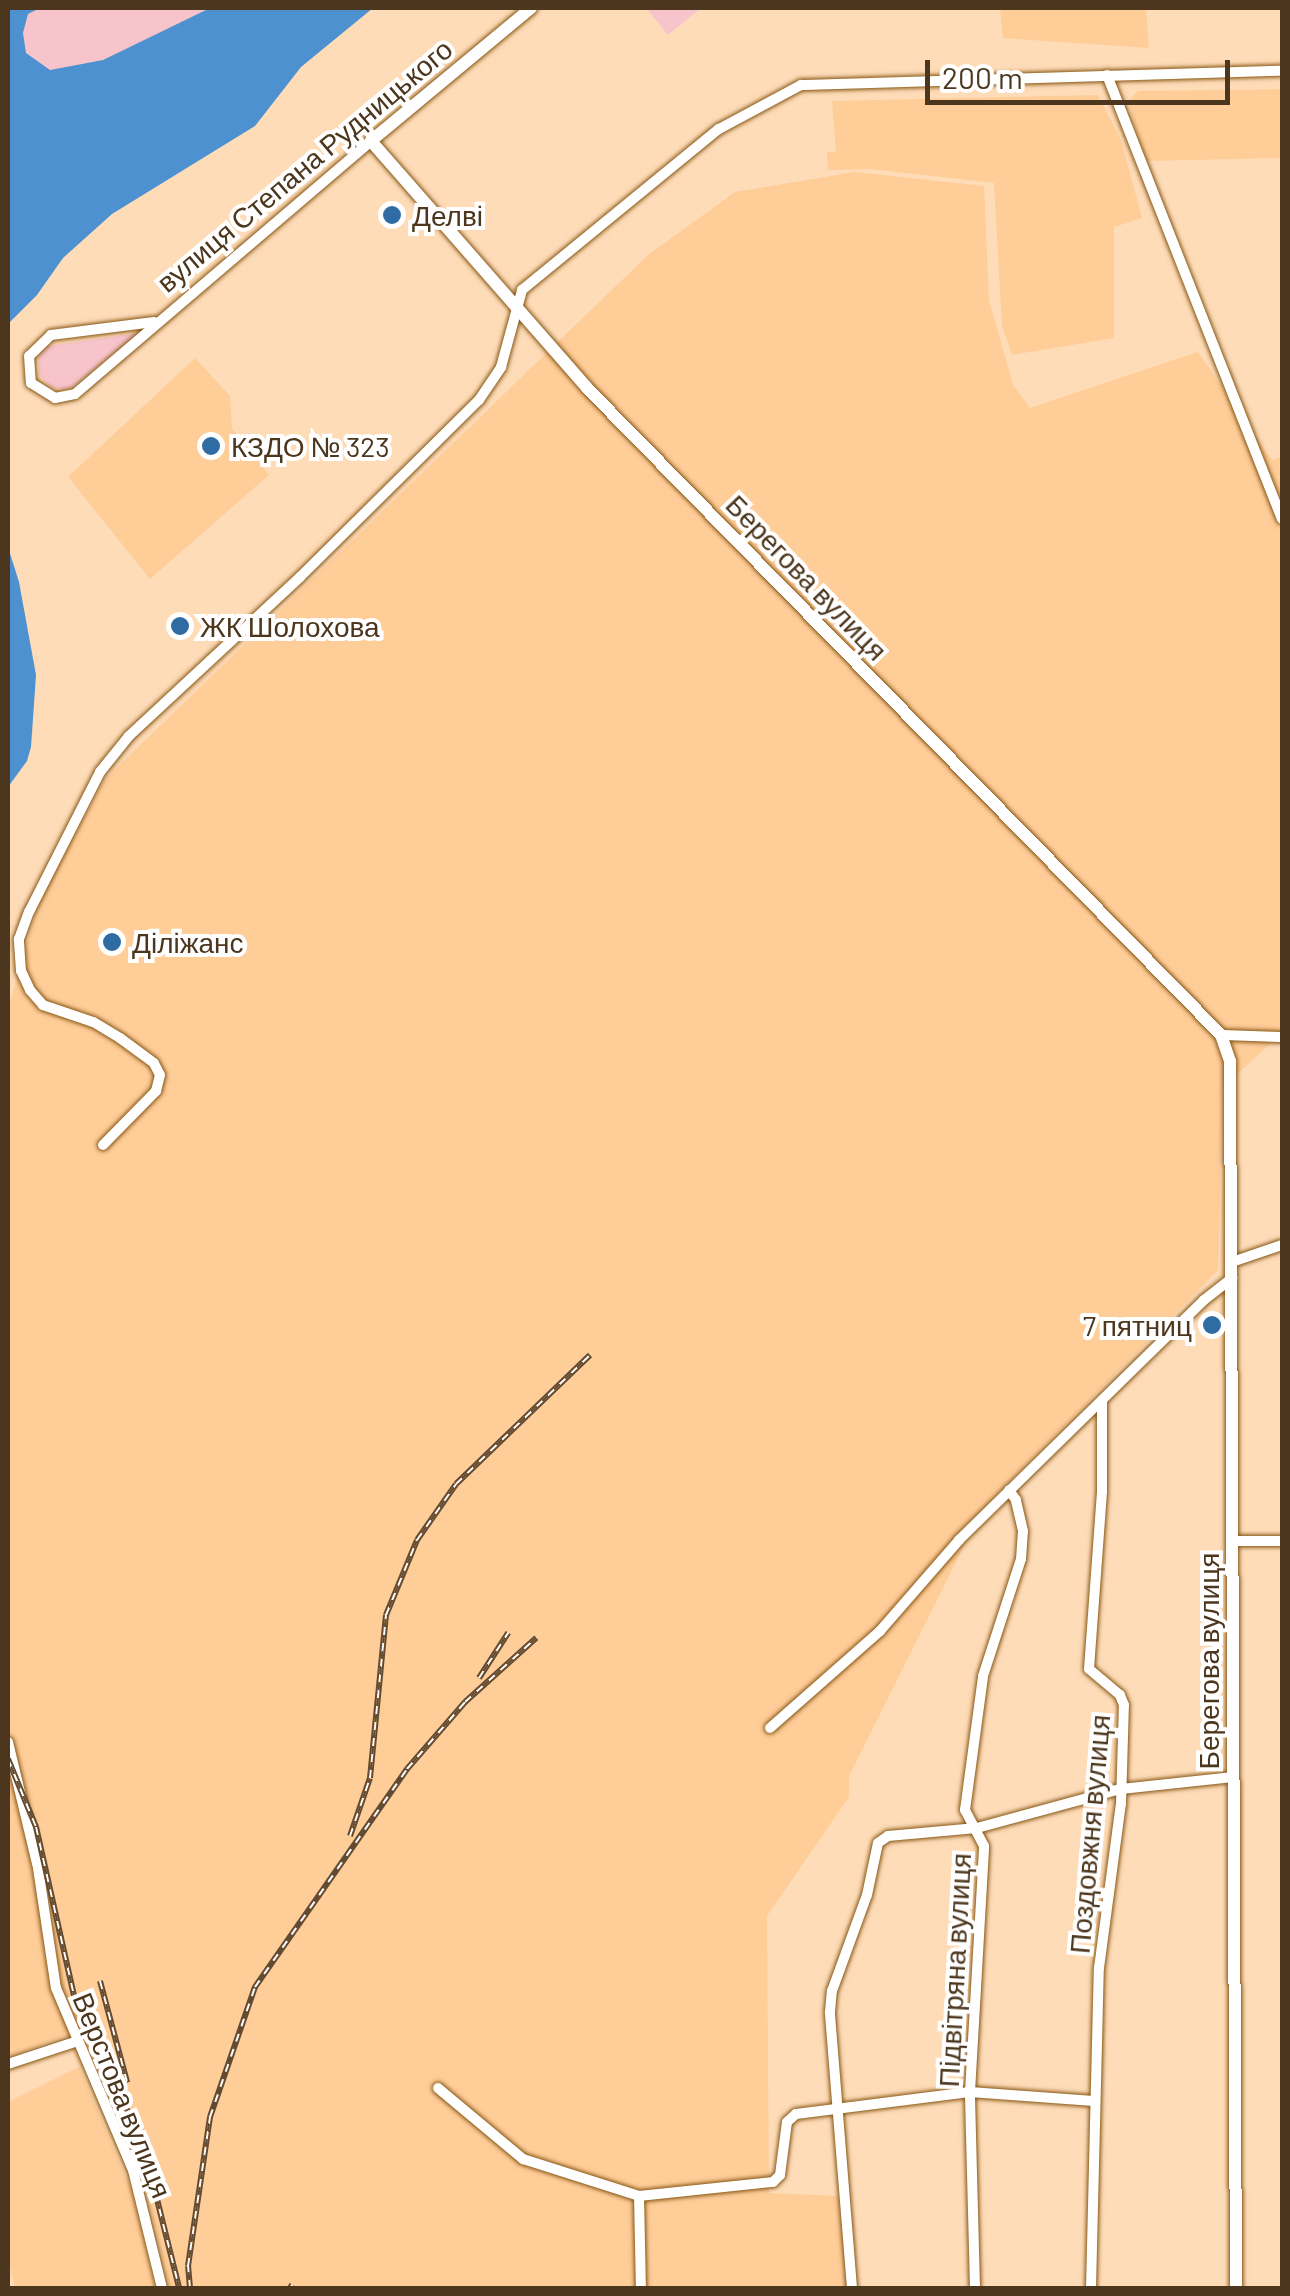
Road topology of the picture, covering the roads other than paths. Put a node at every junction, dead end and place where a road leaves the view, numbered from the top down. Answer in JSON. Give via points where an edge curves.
{"nodes":[{"id":1,"x":531,"y":8,"type":"edge"},
{"id":2,"x":1282,"y":71,"type":"edge"},
{"id":3,"x":1106,"y":74,"type":"junction"},
{"id":4,"x":372,"y":141,"type":"junction"},
{"id":5,"x":514,"y":309,"type":"junction"},
{"id":6,"x":154,"y":322,"type":"junction"},
{"id":7,"x":1282,"y":518,"type":"edge"},
{"id":8,"x":1221,"y":1036,"type":"junction"},
{"id":9,"x":1282,"y":1037,"type":"edge"},
{"id":10,"x":103,"y":1144,"type":"dead end"},
{"id":11,"x":1282,"y":1245,"type":"edge"},
{"id":12,"x":1232,"y":1262,"type":"junction"},
{"id":13,"x":1232,"y":1278,"type":"junction"},
{"id":14,"x":1102,"y":1401,"type":"junction"},
{"id":15,"x":1010,"y":1490,"type":"junction"},
{"id":16,"x":1232,"y":1540,"type":"junction"},
{"id":17,"x":1282,"y":1540,"type":"edge"},
{"id":18,"x":770,"y":1728,"type":"dead end"},
{"id":19,"x":8,"y":1742,"type":"edge"},
{"id":20,"x":1233,"y":1777,"type":"junction"},
{"id":21,"x":1121,"y":1788,"type":"junction"},
{"id":22,"x":978,"y":1828,"type":"junction"},
{"id":23,"x":75,"y":2042,"type":"junction"},
{"id":24,"x":8,"y":2064,"type":"edge"},
{"id":25,"x":438,"y":2088,"type":"dead end"},
{"id":26,"x":970,"y":2092,"type":"junction"},
{"id":27,"x":1094,"y":2101,"type":"junction"},
{"id":28,"x":839,"y":2106,"type":"junction"},
{"id":29,"x":640,"y":2196,"type":"junction"},
{"id":30,"x":162,"y":2288,"type":"edge"},
{"id":31,"x":641,"y":2288,"type":"edge"},
{"id":32,"x":852,"y":2288,"type":"edge"},
{"id":33,"x":975,"y":2288,"type":"edge"},
{"id":34,"x":1091,"y":2288,"type":"edge"},
{"id":35,"x":1236,"y":2288,"type":"edge"}],
"edges":[{"from":1,"to":4,"type":"street","name":"вулиця Степана Рудницького"},
{"from":2,"to":3,"type":"street"},
{"from":3,"to":5,"type":"street","via":[[801,85],[719,129],[522,290]]},
{"from":3,"to":7,"type":"street"},
{"from":4,"to":5,"type":"street","name":"Берегова вулиця"},
{"from":4,"to":6,"type":"street","name":"вулиця Степана Рудницького"},
{"from":5,"to":8,"type":"street","name":"Берегова вулиця"},
{"from":5,"to":10,"type":"street","via":[[501,368],[478,400],[129,736],[100,772],[45,880],[19,940],[30,990],[43,1005],[120,1038],[160,1075],[156,1091]]},
{"from":6,"to":6,"type":"street","name":"вулиця Степана Рудницького","via":[[75,394],[56,398],[31,383],[29,356],[51,336]]},
{"from":8,"to":9,"type":"street"},
{"from":8,"to":12,"type":"street","name":"Берегова вулиця","via":[[1232,1087]]},
{"from":11,"to":12,"type":"street"},
{"from":12,"to":13,"type":"street","name":"Берегова вулиця"},
{"from":13,"to":14,"type":"street"},
{"from":13,"to":16,"type":"street","name":"Берегова вулиця"},
{"from":14,"to":15,"type":"street"},
{"from":14,"to":21,"type":"street","name":"Поздовжня вулиця","via":[[1089,1669],[1123,1700]]},
{"from":15,"to":18,"type":"street","via":[[880,1631]]},
{"from":15,"to":22,"type":"street","name":"Підвітряна вулиця","via":[[1023,1531],[1021,1558],[975,1714],[966,1810]]},
{"from":16,"to":17,"type":"street"},
{"from":16,"to":20,"type":"street","name":"Берегова вулиця"},
{"from":19,"to":23,"type":"street","name":"Верстова вулиця","via":[[38,1868],[56,1988]]},
{"from":20,"to":21,"type":"street"},
{"from":20,"to":35,"type":"street","name":"Берегова вулиця"},
{"from":21,"to":22,"type":"street"},
{"from":21,"to":27,"type":"street","name":"Поздовжня вулиця","via":[[1100,1968]]},
{"from":22,"to":26,"type":"street","name":"Підвітряна вулиця","via":[[984,1863]]},
{"from":22,"to":28,"type":"street","via":[[883,1839],[874,1851],[867,1895],[832,1991]]},
{"from":23,"to":24,"type":"street"},
{"from":23,"to":30,"type":"street","name":"Верстова вулиця","via":[[107,2100],[133,2170]]},
{"from":25,"to":29,"type":"street","via":[[523,2159]]},
{"from":26,"to":27,"type":"street"},
{"from":26,"to":28,"type":"street"},
{"from":26,"to":33,"type":"street","name":"Підвітряна вулиця"},
{"from":27,"to":34,"type":"street","name":"Поздовжня вулиця"},
{"from":28,"to":29,"type":"street","via":[[791,2117],[780,2175],[772,2182]]},
{"from":28,"to":32,"type":"street"},
{"from":29,"to":31,"type":"street"}]}
